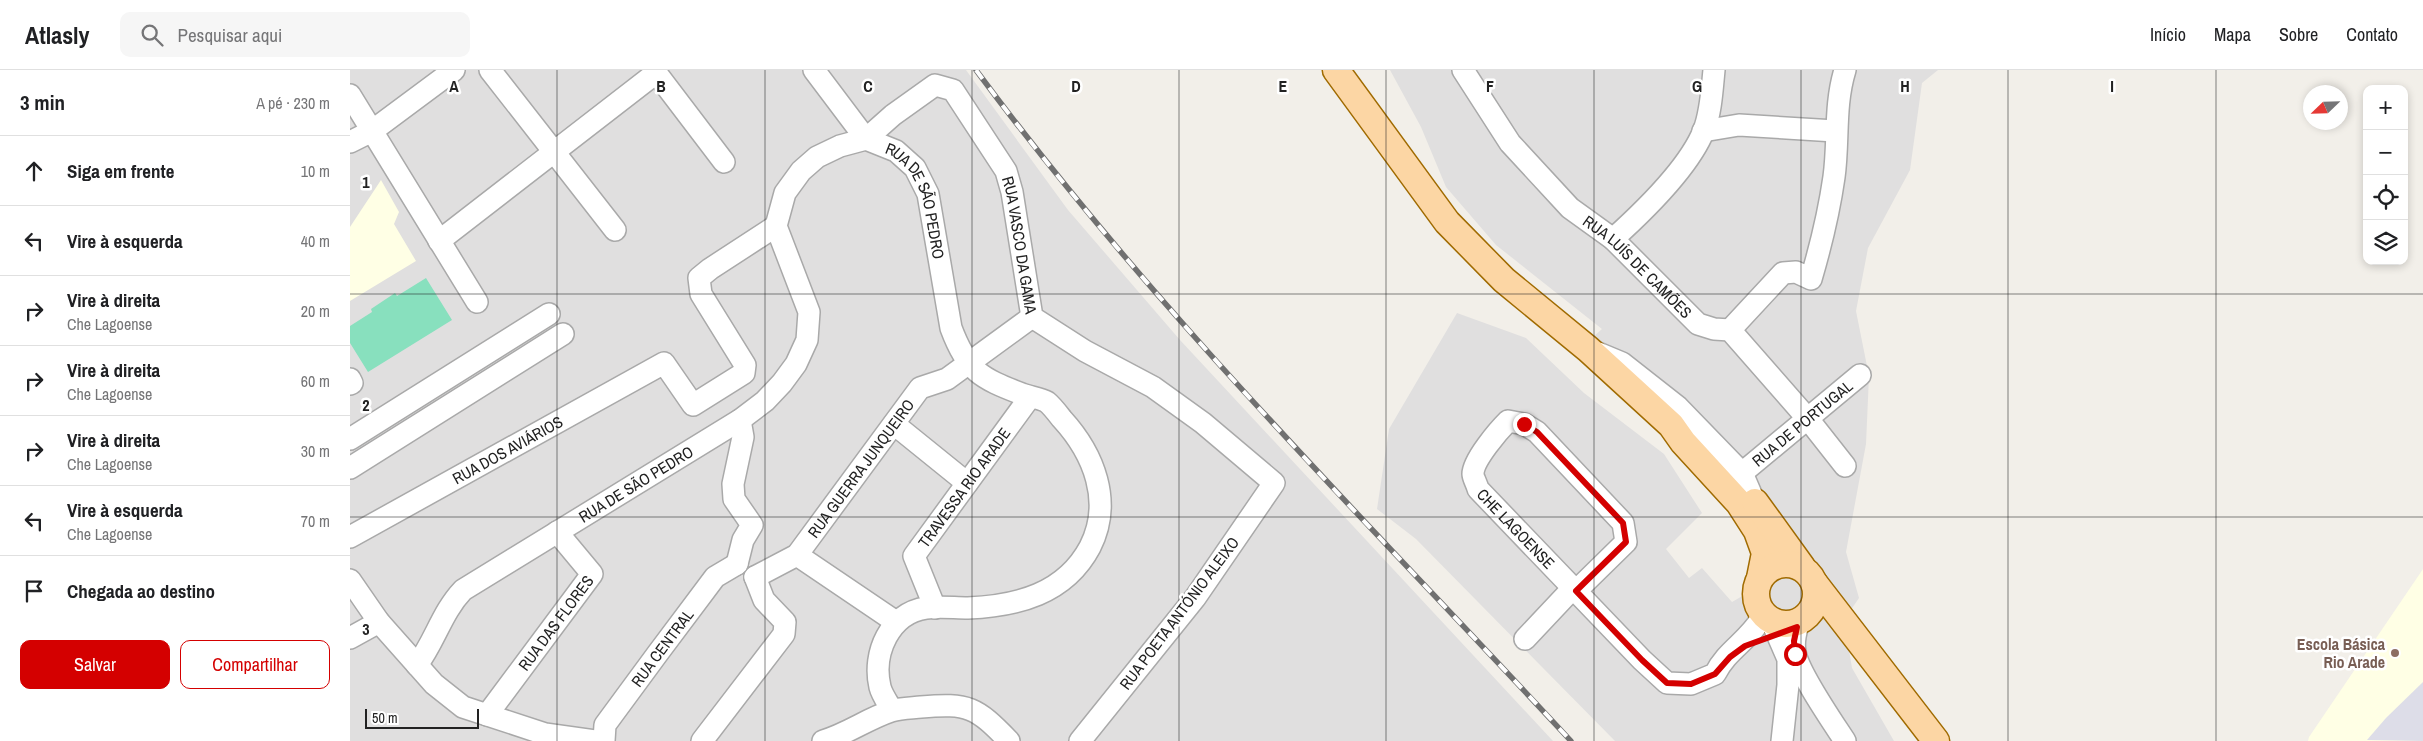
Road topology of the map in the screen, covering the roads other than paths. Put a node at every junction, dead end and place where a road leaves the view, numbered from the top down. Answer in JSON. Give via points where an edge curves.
{"nodes":[{"id":1,"x":454,"y":70,"type":"edge"},
{"id":2,"x":490,"y":70,"type":"edge"},
{"id":3,"x":814,"y":70,"type":"edge"},
{"id":4,"x":1336,"y":70,"type":"edge"},
{"id":5,"x":1463,"y":70,"type":"edge"},
{"id":6,"x":1714,"y":70,"type":"edge"},
{"id":7,"x":1845,"y":70,"type":"edge"},
{"id":8,"x":655,"y":72,"type":"edge"},
{"id":9,"x":350,"y":95,"type":"edge"},
{"id":10,"x":372,"y":131,"type":"junction"},
{"id":11,"x":1704,"y":131,"type":"junction"},
{"id":12,"x":1835,"y":131,"type":"junction"},
{"id":13,"x":866,"y":140,"type":"junction"},
{"id":14,"x":350,"y":142,"type":"edge"},
{"id":15,"x":554,"y":152,"type":"junction"},
{"id":16,"x":724,"y":162,"type":"dead end"},
{"id":17,"x":776,"y":226,"type":"junction"},
{"id":18,"x":615,"y":230,"type":"dead end"},
{"id":19,"x":1613,"y":239,"type":"junction"},
{"id":20,"x":439,"y":241,"type":"junction"},
{"id":21,"x":477,"y":302,"type":"dead end"},
{"id":22,"x":549,"y":314,"type":"dead end"},
{"id":23,"x":1032,"y":317,"type":"junction"},
{"id":24,"x":1730,"y":330,"type":"junction"},
{"id":25,"x":563,"y":334,"type":"dead end"},
{"id":26,"x":1588,"y":349,"type":"junction"},
{"id":27,"x":967,"y":362,"type":"junction"},
{"id":28,"x":1860,"y":375,"type":"dead end"},
{"id":29,"x":350,"y":379,"type":"edge"},
{"id":30,"x":350,"y":384,"type":"edge"},
{"id":31,"x":1030,"y":397,"type":"junction"},
{"id":32,"x":1808,"y":419,"type":"junction"},
{"id":33,"x":740,"y":420,"type":"junction"},
{"id":34,"x":894,"y":424,"type":"junction"},
{"id":35,"x":350,"y":439,"type":"edge"},
{"id":36,"x":1845,"y":466,"type":"dead end"},
{"id":37,"x":350,"y":468,"type":"edge"},
{"id":38,"x":1742,"y":473,"type":"junction"},
{"id":39,"x":967,"y":483,"type":"junction"},
{"id":40,"x":1274,"y":483,"type":"joint"},
{"id":41,"x":1754,"y":501,"type":"junction"},
{"id":42,"x":556,"y":532,"type":"junction"},
{"id":43,"x":350,"y":537,"type":"edge"},
{"id":44,"x":798,"y":555,"type":"junction"},
{"id":45,"x":737,"y":564,"type":"junction"},
{"id":46,"x":1808,"y":576,"type":"junction"},
{"id":47,"x":755,"y":577,"type":"junction"},
{"id":48,"x":350,"y":580,"type":"edge"},
{"id":49,"x":1575,"y":590,"type":"junction"},
{"id":50,"x":935,"y":608,"type":"junction"},
{"id":51,"x":1766,"y":609,"type":"junction"},
{"id":52,"x":1801,"y":621,"type":"junction"},
{"id":53,"x":379,"y":622,"type":"junction"},
{"id":54,"x":896,"y":622,"type":"junction"},
{"id":55,"x":350,"y":638,"type":"edge"},
{"id":56,"x":1525,"y":639,"type":"dead end"},
{"id":57,"x":1795,"y":654,"type":"junction"},
{"id":58,"x":417,"y":665,"type":"junction"},
{"id":59,"x":1715,"y":674,"type":"junction"},
{"id":60,"x":1788,"y":685,"type":"junction"},
{"id":61,"x":880,"y":687,"type":"junction"},
{"id":62,"x":1812,"y":688,"type":"junction"},
{"id":63,"x":892,"y":710,"type":"junction"},
{"id":64,"x":487,"y":715,"type":"junction"},
{"id":65,"x":868,"y":722,"type":"junction"},
{"id":66,"x":1928,"y":731,"type":"edge"},
{"id":67,"x":598,"y":737,"type":"edge"},
{"id":68,"x":702,"y":741,"type":"edge"},
{"id":69,"x":823,"y":741,"type":"edge"},
{"id":70,"x":1009,"y":741,"type":"edge"},
{"id":71,"x":1080,"y":741,"type":"edge"},
{"id":72,"x":1782,"y":741,"type":"edge"},
{"id":73,"x":1844,"y":741,"type":"edge"}],
"edges":[{"from":1,"to":10,"type":"street"},
{"from":2,"to":15,"type":"street"},
{"from":3,"to":13,"type":"street"},
{"from":4,"to":26,"type":"main road","via":[[1447,222],[1504,280]]},
{"from":5,"to":19,"type":"street","name":"RUA LUÍS DE CAMÕES","via":[[1510,143],[1570,208]]},
{"from":6,"to":11,"type":"street"},
{"from":7,"to":12,"type":"street","via":[[1839,91]]},
{"from":8,"to":15,"type":"street"},
{"from":8,"to":16,"type":"street"},
{"from":9,"to":10,"type":"street"},
{"from":10,"to":14,"type":"street"},
{"from":10,"to":20,"type":"street"},
{"from":11,"to":12,"type":"street","via":[[1738,126]]},
{"from":11,"to":19,"type":"street","via":[[1646,210]]},
{"from":12,"to":24,"type":"street","via":[[1834,175],[1826,223],[1811,279],[1796,272],[1783,273]]},
{"from":13,"to":17,"type":"street","name":"RUA DE SÃO PEDRO","via":[[840,146],[818,157],[801,171],[785,193]]},
{"from":13,"to":23,"type":"street","name":"RUA VASCO DA GAMA","via":[[892,115],[935,85],[953,90],[1006,171]]},
{"from":13,"to":27,"type":"street","name":"RUA DE SÃO PEDRO","via":[[896,151],[915,168],[928,194],[951,328]]},
{"from":15,"to":18,"type":"street"},
{"from":15,"to":20,"type":"street"},
{"from":17,"to":33,"type":"street","name":"RUA DE SÃO PEDRO","via":[[809,312],[807,340],[796,364],[782,383]]},
{"from":17,"to":43,"type":"street","name":"RUA DOS AVIÁRIOS","via":[[699,278],[701,294],[745,365],[744,372],[693,405],[664,363]]},
{"from":19,"to":24,"type":"street","name":"RUA LUÍS DE CAMÕES","via":[[1698,324]]},
{"from":20,"to":21,"type":"street"},
{"from":22,"to":35,"type":"street"},
{"from":23,"to":27,"type":"street","name":"RUA GUERRA JUNQUEIRO"},
{"from":23,"to":40,"type":"street","name":"RUA VASCO DA GAMA","via":[[1085,351],[1153,387]]},
{"from":24,"to":32,"type":"street"},
{"from":25,"to":37,"type":"street"},
{"from":26,"to":38,"type":"street","via":[[1622,363],[1678,407]]},
{"from":26,"to":41,"type":"main road","via":[[1623,369],[1723,463]]},
{"from":26,"to":51,"type":"main road","via":[[1671,425],[1739,503],[1757,531],[1765,553]]},
{"from":27,"to":31,"type":"street","name":"RUA DE SÃO PEDRO","via":[[982,377]]},
{"from":27,"to":34,"type":"street","name":"RUA GUERRA JUNQUEIRO","via":[[947,379],[920,388]]},
{"from":28,"to":32,"type":"street","name":"RUA DE PORTUGAL"},
{"from":29,"to":30,"type":"street"},
{"from":31,"to":39,"type":"street","name":"TRAVESSA RIO ARADE"},
{"from":31,"to":50,"type":"street","name":"RUA DE SÃO PEDRO","via":[[1047,402],[1083,444],[1096,469],[1099,522],[1090,547],[1072,574],[1045,593],[1021,602],[996,606]]},
{"from":32,"to":36,"type":"street"},
{"from":32,"to":38,"type":"street","name":"RUA DE PORTUGAL"},
{"from":33,"to":42,"type":"street","name":"RUA DE SÃO PEDRO"},
{"from":33,"to":45,"type":"street","via":[[744,437],[733,484],[734,499],[752,525]]},
{"from":34,"to":39,"type":"street"},
{"from":34,"to":44,"type":"street","name":"RUA GUERRA JUNQUEIRO"},
{"from":38,"to":41,"type":"street"},
{"from":39,"to":50,"type":"street","name":"TRAVESSA RIO ARADE","via":[[914,556]]},
{"from":40,"to":71,"type":"street","name":"RUA POETA ANTÓNIO ALEIXO","via":[[1195,598]]},
{"from":41,"to":46,"type":"main road"},
{"from":42,"to":58,"type":"street","name":"RUA DE SÃO PEDRO","via":[[463,590],[452,601]]},
{"from":42,"to":64,"type":"street","name":"RUA DAS FLORES","via":[[592,574]]},
{"from":44,"to":47,"type":"street","name":"RUA GUERRA JUNQUEIRO"},
{"from":44,"to":54,"type":"street"},
{"from":45,"to":47,"type":"street"},
{"from":45,"to":67,"type":"street","name":"RUA CENTRAL","via":[[716,577]]},
{"from":46,"to":51,"type":"main road","via":[[1794,564],[1780,563],[1769,568]]},
{"from":46,"to":52,"type":"main road","via":[[1816,601]]},
{"from":46,"to":66,"type":"main road"},
{"from":47,"to":68,"type":"street","via":[[764,600],[785,622],[784,634]]},
{"from":48,"to":53,"type":"street"},
{"from":49,"to":49,"type":"street","name":"CHE LAGOENSE","via":[[1478,489],[1473,474],[1476,464],[1508,420],[1537,432],[1623,523],[1626,542]]},
{"from":49,"to":56,"type":"street","name":"CHE LAGOENSE"},
{"from":49,"to":59,"type":"street","name":"CHE LAGOENSE","via":[[1667,683],[1691,684]]},
{"from":50,"to":54,"type":"street","name":"RUA DE SÃO PEDRO","via":[[908,614]]},
{"from":51,"to":52,"type":"main road","via":[[1781,624]]},
{"from":51,"to":59,"type":"street","via":[[1745,646]]},
{"from":51,"to":59,"type":"street","via":[[1752,635],[1723,658]]},
{"from":51,"to":60,"type":"street","via":[[1788,659]]},
{"from":52,"to":57,"type":"street","via":[[1794,641]]},
{"from":52,"to":66,"type":"main road","via":[[1818,615],[1831,620],[1846,633]]},
{"from":53,"to":55,"type":"street"},
{"from":53,"to":58,"type":"street"},
{"from":54,"to":61,"type":"street","via":[[881,646]]},
{"from":57,"to":60,"type":"street"},
{"from":57,"to":62,"type":"street"},
{"from":58,"to":64,"type":"street","via":[[434,684],[463,707]]},
{"from":60,"to":62,"type":"street"},
{"from":60,"to":72,"type":"street"},
{"from":61,"to":63,"type":"street"},
{"from":61,"to":65,"type":"street"},
{"from":62,"to":73,"type":"street"},
{"from":63,"to":65,"type":"street"},
{"from":63,"to":70,"type":"street","via":[[952,705],[970,708],[985,716]]},
{"from":64,"to":67,"type":"street","via":[[546,734]]},
{"from":65,"to":69,"type":"street"}]}
